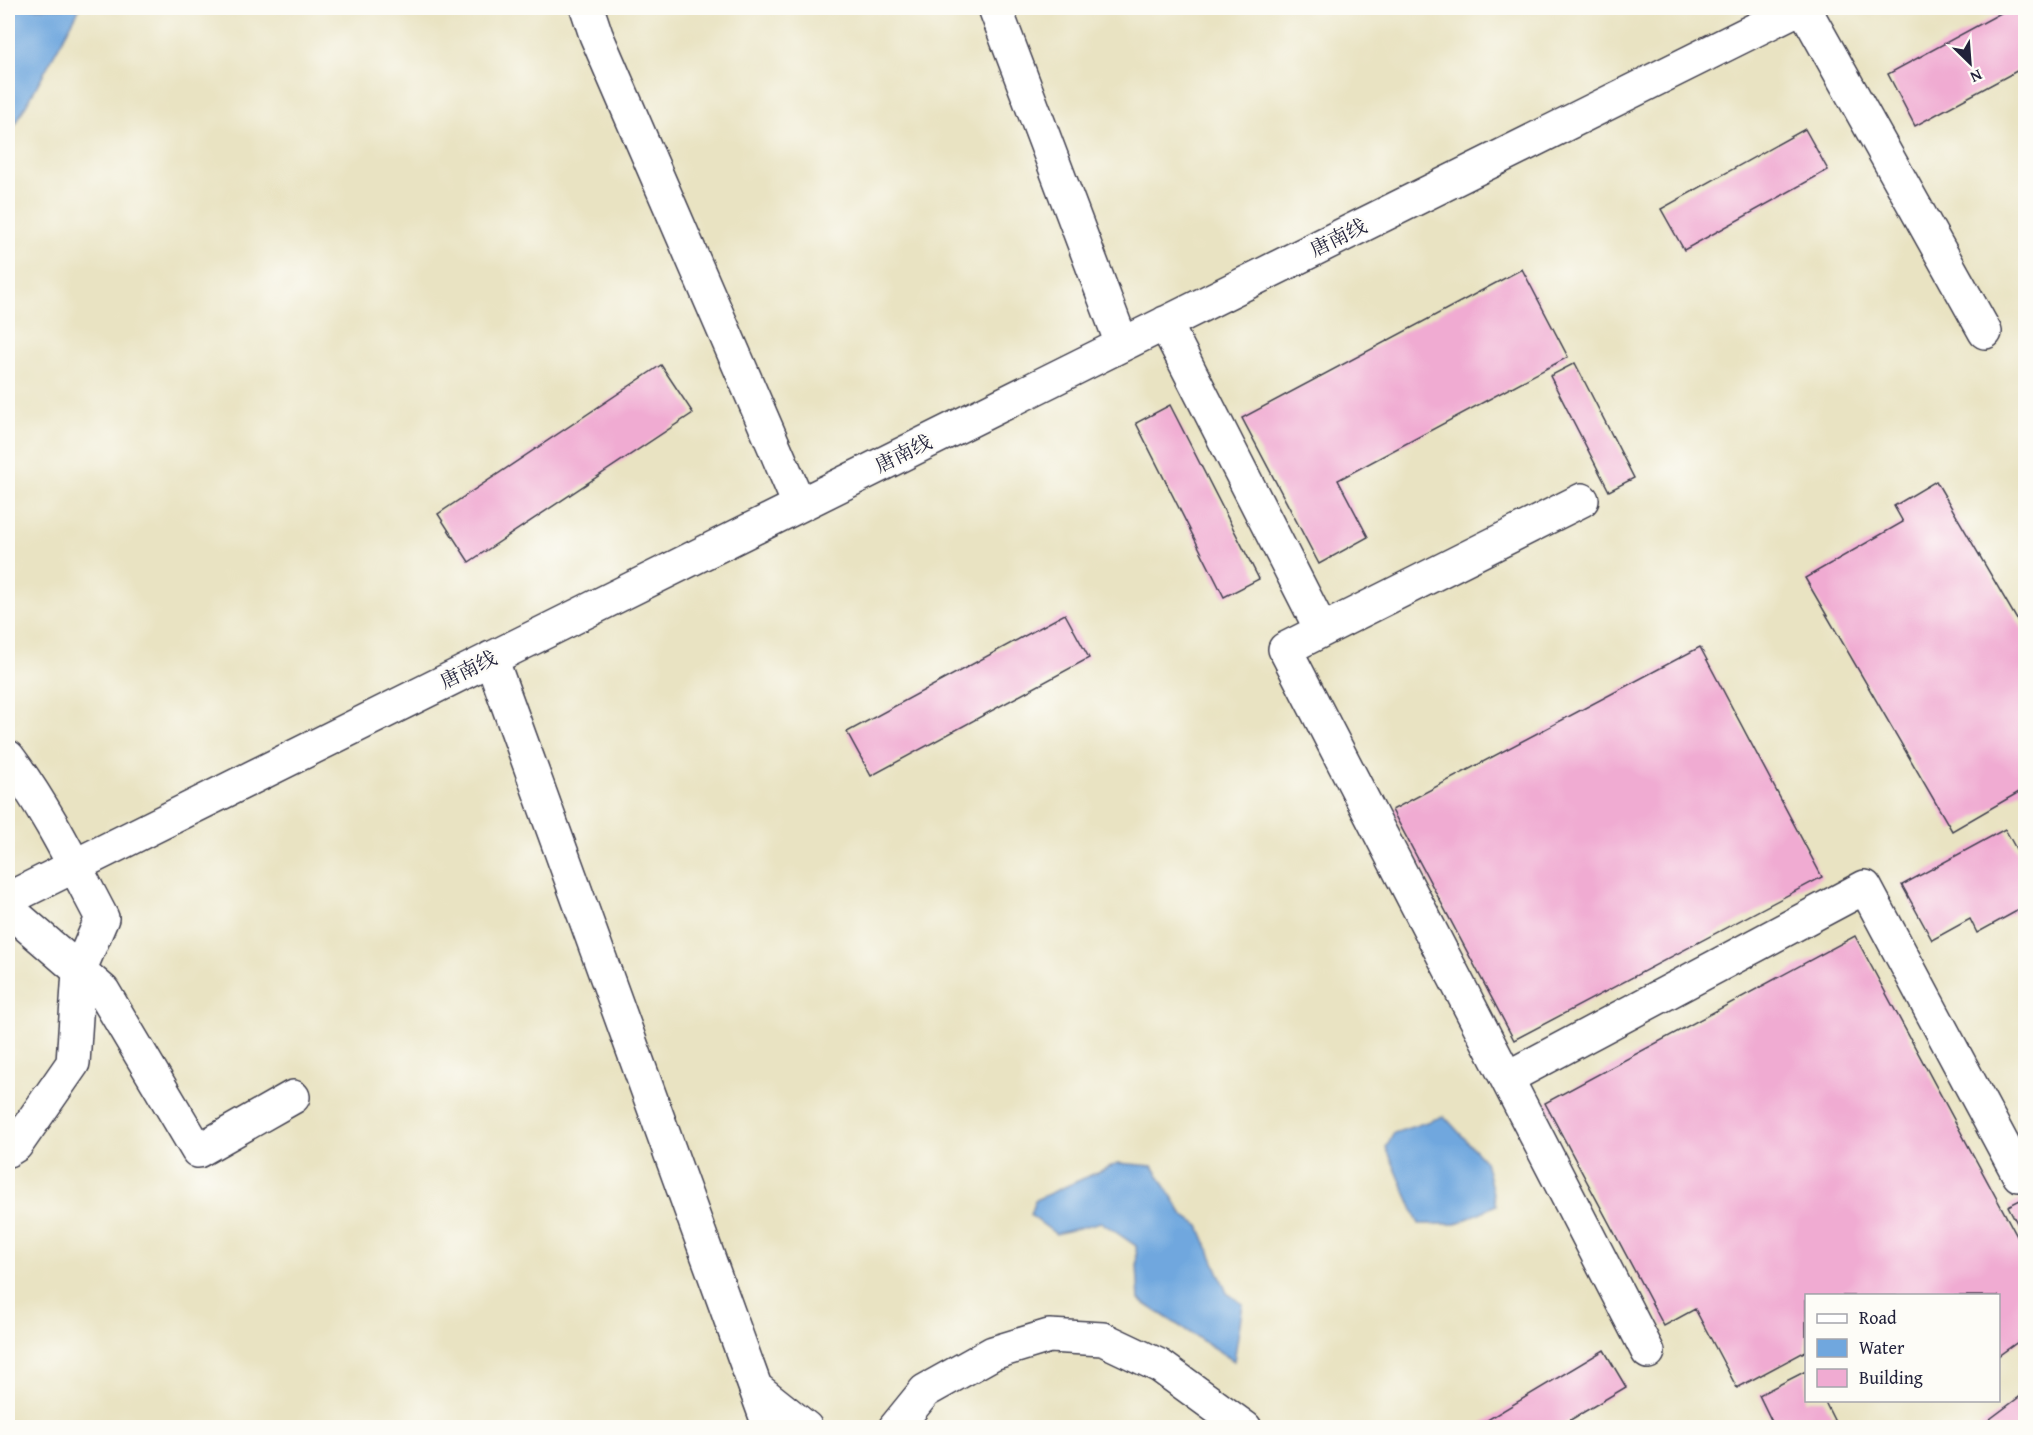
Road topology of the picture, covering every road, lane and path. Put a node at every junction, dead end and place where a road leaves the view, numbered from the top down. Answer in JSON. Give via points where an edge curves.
{"nodes":[{"id":1,"x":587,"y":8,"type":"edge"},
{"id":2,"x":995,"y":8,"type":"edge"},
{"id":3,"x":1799,"y":8,"type":"edge"},
{"id":4,"x":1804,"y":8,"type":"edge"},
{"id":5,"x":1165,"y":323,"type":"junction"},
{"id":6,"x":1985,"y":332,"type":"dead end"},
{"id":7,"x":1122,"y":344,"type":"junction"},
{"id":8,"x":1582,"y":500,"type":"dead end"},
{"id":9,"x":800,"y":504,"type":"junction"},
{"id":10,"x":1321,"y":629,"type":"junction"},
{"id":11,"x":491,"y":658,"type":"junction"},
{"id":12,"x":8,"y":757,"type":"edge"},
{"id":13,"x":75,"y":865,"type":"junction"},
{"id":14,"x":8,"y":899,"type":"edge"},
{"id":15,"x":8,"y":909,"type":"edge"},
{"id":16,"x":80,"y":971,"type":"junction"},
{"id":17,"x":1507,"y":1078,"type":"junction"},
{"id":18,"x":293,"y":1097,"type":"dead end"},
{"id":19,"x":8,"y":1150,"type":"edge"},
{"id":20,"x":2019,"y":1176,"type":"dead end"},
{"id":21,"x":1648,"y":1352,"type":"dead end"},
{"id":22,"x":757,"y":1389,"type":"junction"},
{"id":23,"x":770,"y":1428,"type":"edge"},
{"id":24,"x":806,"y":1428,"type":"edge"},
{"id":25,"x":895,"y":1428,"type":"edge"},
{"id":26,"x":1245,"y":1428,"type":"edge"}],
"edges":[{"from":1,"to":9,"type":"street"},
{"from":2,"to":7,"type":"street"},
{"from":3,"to":5,"type":"street","name":"唐南线"},
{"from":4,"to":6,"type":"street"},
{"from":5,"to":7,"type":"street","name":"唐南线"},
{"from":5,"to":10,"type":"street"},
{"from":7,"to":9,"type":"street","name":"唐南线"},
{"from":8,"to":10,"type":"street"},
{"from":9,"to":11,"type":"street","name":"唐南线"},
{"from":10,"to":17,"type":"street","via":[[1286,648]]},
{"from":11,"to":13,"type":"street","name":"唐南线"},
{"from":11,"to":22,"type":"street"},
{"from":12,"to":13,"type":"street"},
{"from":13,"to":14,"type":"street","name":"唐南线"},
{"from":13,"to":16,"type":"street","via":[[102,918]]},
{"from":15,"to":16,"type":"street"},
{"from":16,"to":18,"type":"street","via":[[103,991],[198,1151]]},
{"from":16,"to":19,"type":"street","via":[[73,1063],[16,1145]]},
{"from":17,"to":20,"type":"street","via":[[1865,887]]},
{"from":17,"to":21,"type":"street"},
{"from":22,"to":23,"type":"street"},
{"from":22,"to":24,"type":"street"},
{"from":25,"to":26,"type":"street","via":[[925,1391],[993,1353],[1049,1336],[1102,1339],[1160,1365]]}]}
